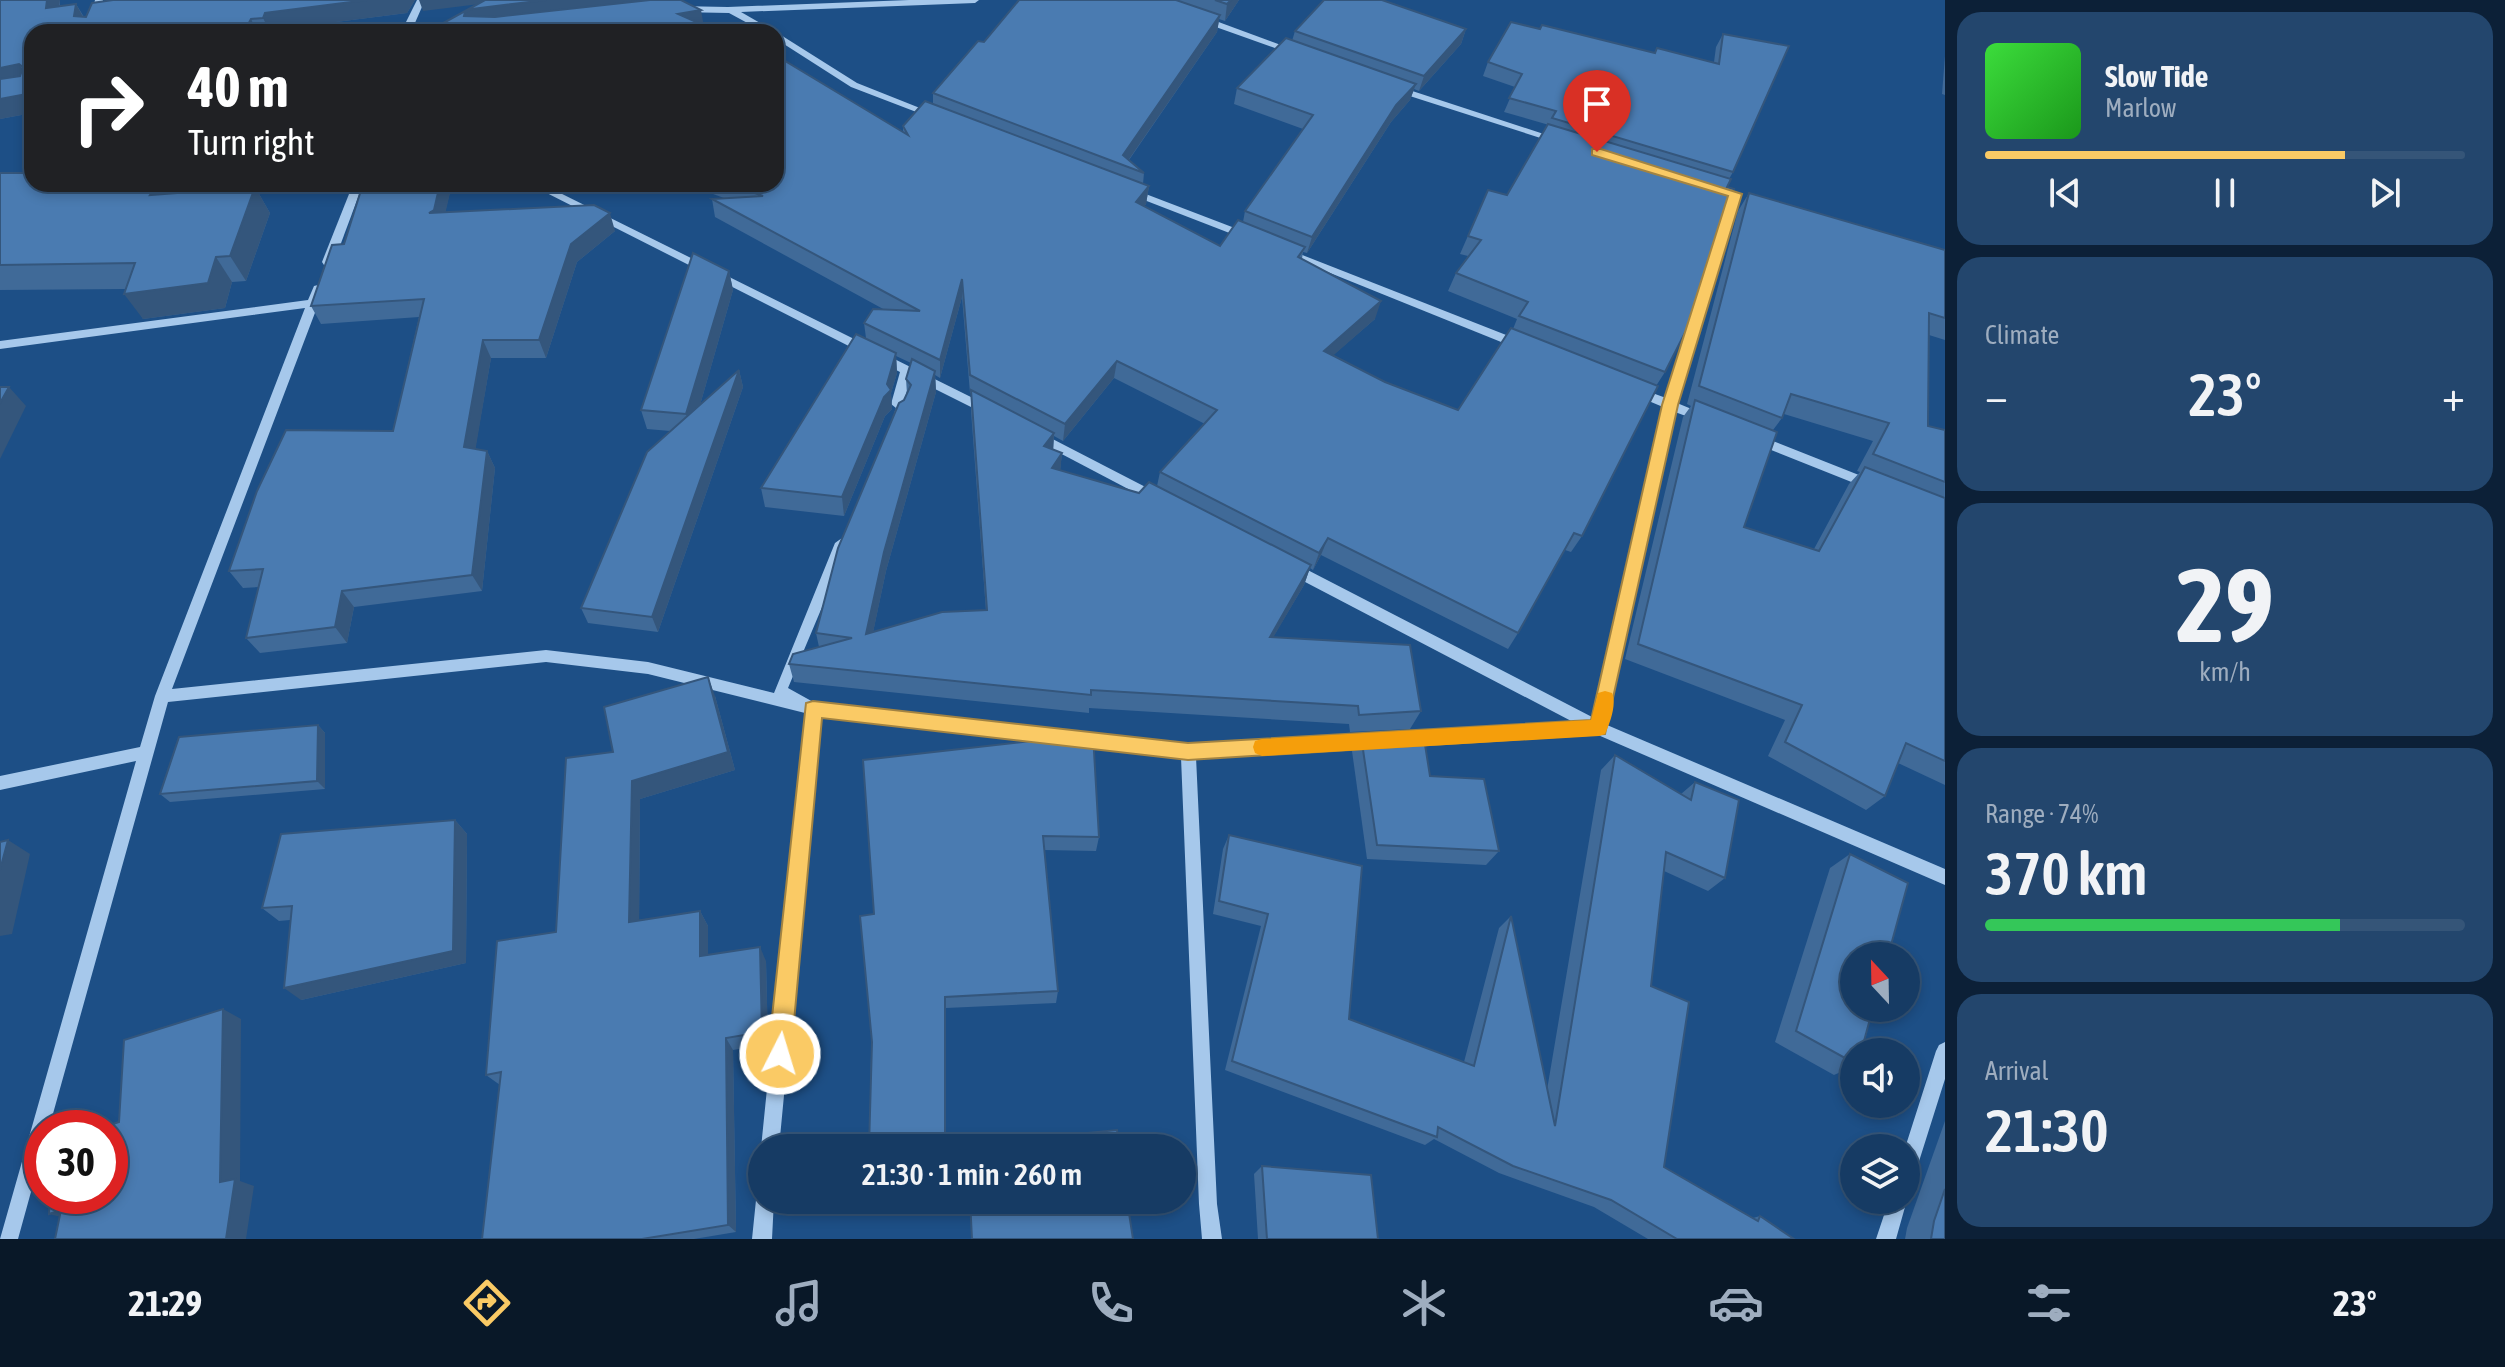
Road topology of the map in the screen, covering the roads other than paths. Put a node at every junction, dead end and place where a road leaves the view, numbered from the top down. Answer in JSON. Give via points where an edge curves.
{"nodes":[{"id":1,"x":99,"y":0,"type":"edge"},
{"id":2,"x":421,"y":0,"type":"edge"},
{"id":3,"x":975,"y":0,"type":"edge"},
{"id":4,"x":809,"y":4,"type":"edge"},
{"id":5,"x":662,"y":10,"type":"edge"},
{"id":6,"x":728,"y":10,"type":"junction"},
{"id":7,"x":1196,"y":17,"type":"edge"},
{"id":8,"x":94,"y":24,"type":"edge"},
{"id":9,"x":410,"y":24,"type":"edge"},
{"id":10,"x":755,"y":24,"type":"edge"},
{"id":11,"x":784,"y":40,"type":"edge"},
{"id":12,"x":1312,"y":59,"type":"edge"},
{"id":13,"x":1385,"y":85,"type":"edge"},
{"id":14,"x":941,"y":118,"type":"edge"},
{"id":15,"x":1575,"y":146,"type":"edge"},
{"id":16,"x":1115,"y":185,"type":"edge"},
{"id":17,"x":1721,"y":190,"type":"edge"},
{"id":18,"x":355,"y":192,"type":"edge"},
{"id":19,"x":550,"y":192,"type":"edge"},
{"id":20,"x":1735,"y":194,"type":"junction"},
{"id":21,"x":1750,"y":199,"type":"edge"},
{"id":22,"x":1260,"y":242,"type":"edge"},
{"id":23,"x":1275,"y":247,"type":"edge"},
{"id":24,"x":312,"y":303,"type":"junction"},
{"id":25,"x":0,"y":345,"type":"edge"},
{"id":26,"x":1538,"y":352,"type":"edge"},
{"id":27,"x":907,"y":369,"type":"junction"},
{"id":28,"x":1626,"y":387,"type":"edge"},
{"id":29,"x":1670,"y":405,"type":"junction"},
{"id":30,"x":992,"y":413,"type":"edge"},
{"id":31,"x":1713,"y":422,"type":"edge"},
{"id":32,"x":1020,"y":427,"type":"edge"},
{"id":33,"x":888,"y":431,"type":"edge"},
{"id":34,"x":1742,"y":434,"type":"edge"},
{"id":35,"x":1887,"y":491,"type":"edge"},
{"id":36,"x":1175,"y":508,"type":"edge"},
{"id":37,"x":846,"y":532,"type":"edge"},
{"id":38,"x":1274,"y":559,"type":"edge"},
{"id":39,"x":162,"y":696,"type":"junction"},
{"id":40,"x":813,"y":709,"type":"junction"},
{"id":41,"x":1599,"y":728,"type":"junction"},
{"id":42,"x":1188,"y":751,"type":"junction"},
{"id":43,"x":146,"y":752,"type":"junction"},
{"id":44,"x":0,"y":783,"type":"edge"},
{"id":45,"x":1945,"y":877,"type":"edge"},
{"id":46,"x":1945,"y":1051,"type":"edge"},
{"id":47,"x":771,"y":1134,"type":"edge"},
{"id":48,"x":1919,"y":1134,"type":"edge"},
{"id":49,"x":764,"y":1214,"type":"edge"},
{"id":50,"x":1894,"y":1214,"type":"edge"},
{"id":51,"x":8,"y":1239,"type":"edge"},
{"id":52,"x":762,"y":1239,"type":"edge"},
{"id":53,"x":1212,"y":1239,"type":"edge"},
{"id":54,"x":1886,"y":1239,"type":"edge"}],
"edges":[{"from":1,"to":8,"type":"street"},
{"from":2,"to":9,"type":"street"},
{"from":3,"to":4,"type":"street"},
{"from":4,"to":6,"type":"street"},
{"from":5,"to":6,"type":"street"},
{"from":6,"to":10,"type":"street"},
{"from":7,"to":12,"type":"street"},
{"from":11,"to":14,"type":"street","via":[[854,85]]},
{"from":13,"to":15,"type":"street"},
{"from":16,"to":22,"type":"street"},
{"from":17,"to":20,"type":"street"},
{"from":18,"to":24,"type":"street"},
{"from":19,"to":27,"type":"street"},
{"from":20,"to":21,"type":"street"},
{"from":20,"to":29,"type":"street"},
{"from":23,"to":26,"type":"street"},
{"from":24,"to":25,"type":"street"},
{"from":24,"to":39,"type":"street"},
{"from":27,"to":30,"type":"street"},
{"from":27,"to":33,"type":"street","via":[[897,404],[903,405]]},
{"from":28,"to":29,"type":"street"},
{"from":29,"to":31,"type":"street"},
{"from":29,"to":41,"type":"street"},
{"from":32,"to":36,"type":"street"},
{"from":34,"to":35,"type":"street"},
{"from":37,"to":40,"type":"street","via":[[780,691]]},
{"from":38,"to":41,"type":"street"},
{"from":39,"to":40,"type":"street","via":[[546,656],[648,668]]},
{"from":39,"to":43,"type":"street"},
{"from":40,"to":42,"type":"street"},
{"from":40,"to":47,"type":"street"},
{"from":41,"to":42,"type":"street"},
{"from":41,"to":45,"type":"street"},
{"from":42,"to":53,"type":"street"},
{"from":43,"to":44,"type":"street"},
{"from":43,"to":51,"type":"street"},
{"from":46,"to":48,"type":"street"},
{"from":49,"to":52,"type":"street"},
{"from":50,"to":54,"type":"street"}]}
